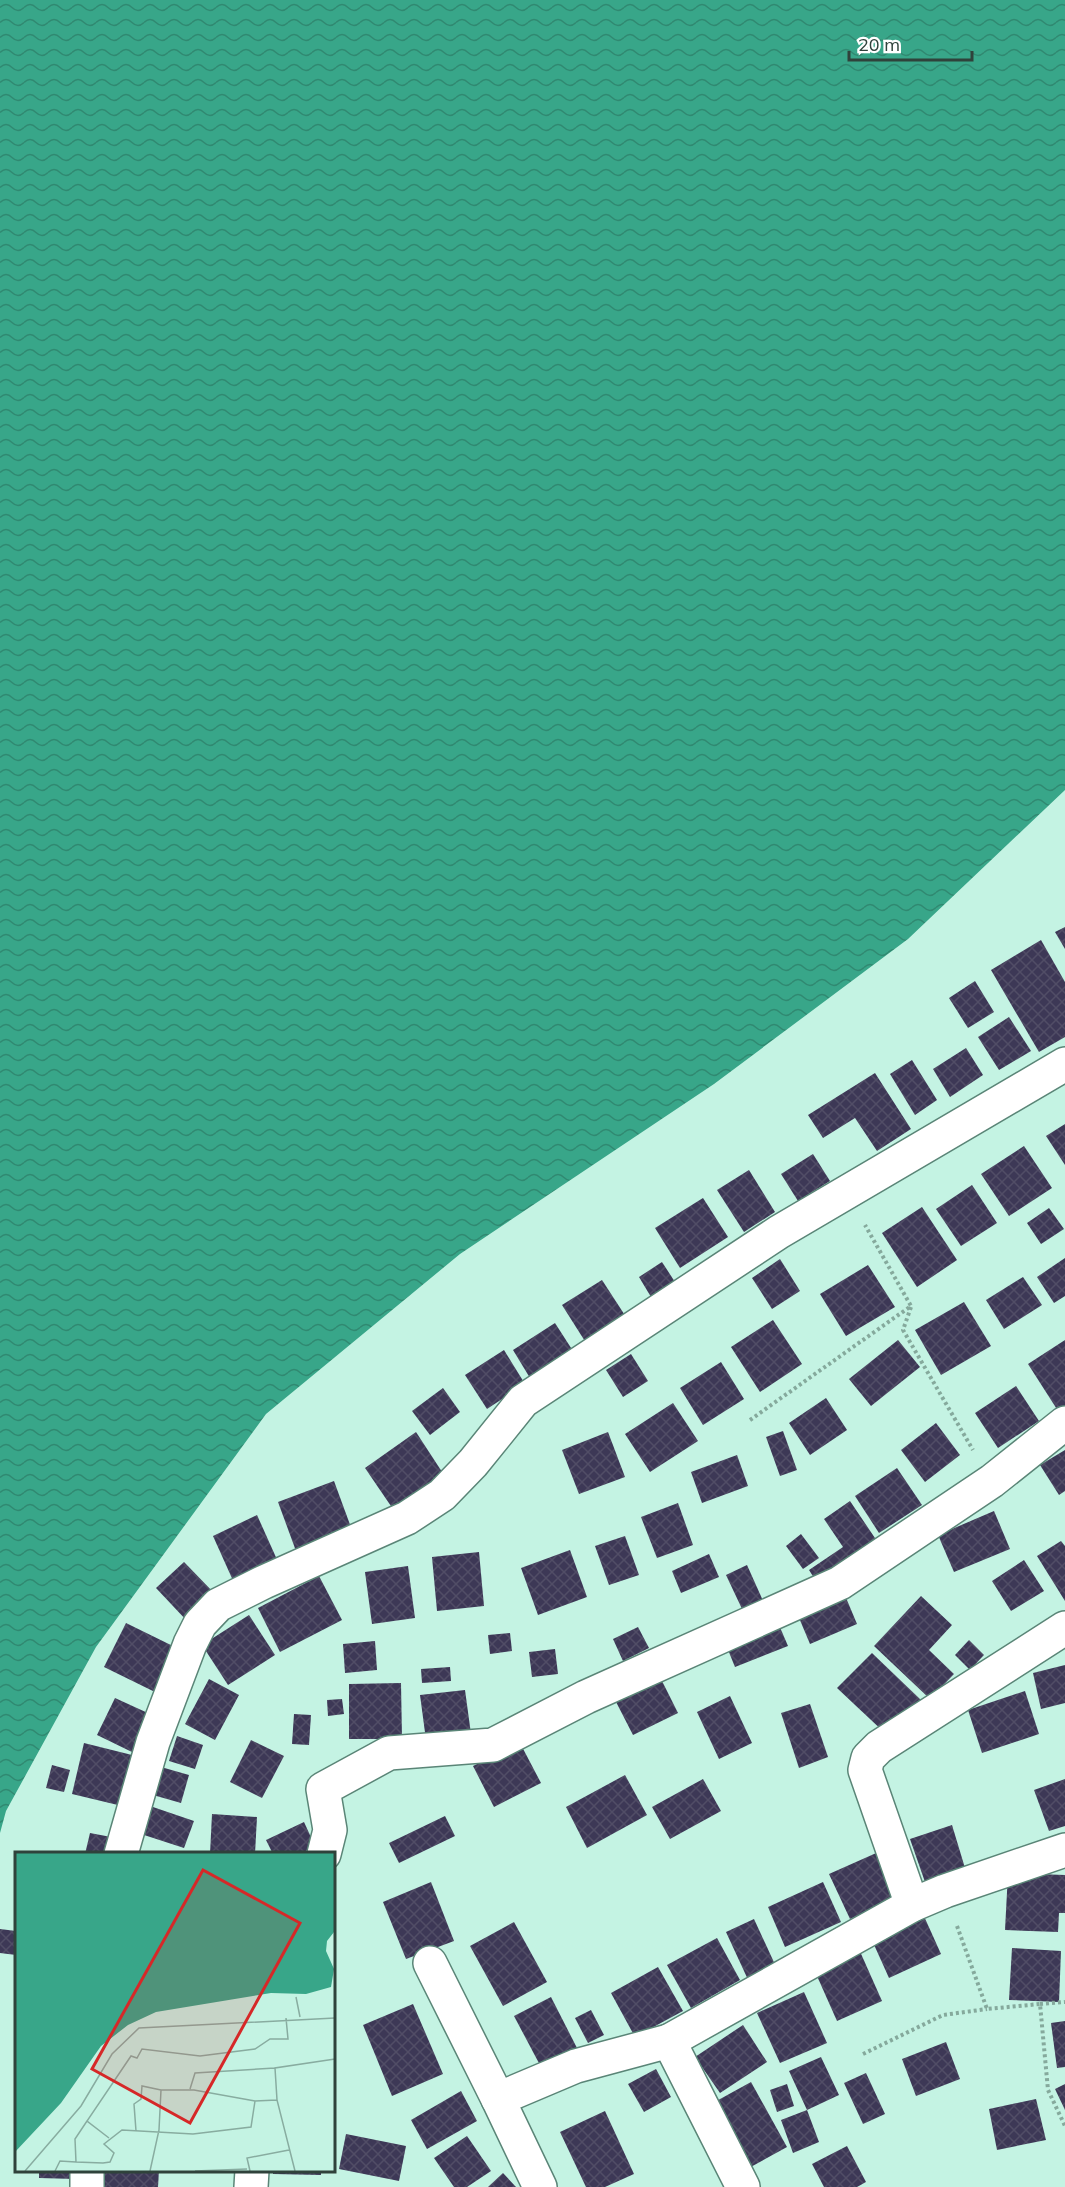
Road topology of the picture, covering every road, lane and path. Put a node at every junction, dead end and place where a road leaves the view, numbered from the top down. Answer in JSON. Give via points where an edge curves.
{"nodes":[{"id":1,"x":1065,"y":1064,"type":"edge"},
{"id":2,"x":847,"y":1193,"type":"junction"},
{"id":3,"x":911,"y":1306,"type":"junction"},
{"id":4,"x":750,"y":1420,"type":"dead end"},
{"id":5,"x":1065,"y":1424,"type":"edge"},
{"id":6,"x":992,"y":1481,"type":"junction"},
{"id":7,"x":1065,"y":1628,"type":"edge"},
{"id":8,"x":1065,"y":1850,"type":"edge"},
{"id":9,"x":122,"y":1852,"type":"edge"},
{"id":10,"x":324,"y":1852,"type":"edge"},
{"id":11,"x":945,"y":1891,"type":"junction"},
{"id":12,"x":912,"y":1905,"type":"junction"},
{"id":13,"x":430,"y":1963,"type":"dead end"},
{"id":14,"x":1065,"y":2002,"type":"edge"},
{"id":15,"x":1040,"y":2004,"type":"junction"},
{"id":16,"x":987,"y":2009,"type":"junction"},
{"id":17,"x":669,"y":2041,"type":"junction"},
{"id":18,"x":863,"y":2054,"type":"dead end"},
{"id":19,"x":498,"y":2099,"type":"junction"},
{"id":20,"x":1065,"y":2126,"type":"edge"},
{"id":21,"x":252,"y":2172,"type":"edge"},
{"id":22,"x":251,"y":2187,"type":"edge"},
{"id":23,"x":540,"y":2187,"type":"edge"},
{"id":24,"x":743,"y":2187,"type":"edge"}],
"edges":[{"from":1,"to":2,"type":"street"},
{"from":2,"to":3,"type":"path"},
{"from":2,"to":9,"type":"street","via":[[779,1232],[523,1401],[474,1463],[442,1495],[407,1518],[218,1605],[200,1624],[190,1644],[153,1743]]},
{"from":3,"to":4,"type":"path"},
{"from":3,"to":6,"type":"path","via":[[903,1330]]},
{"from":5,"to":6,"type":"street"},
{"from":6,"to":10,"type":"street","via":[[840,1583],[586,1697],[493,1745],[389,1753],[323,1789],[330,1830]]},
{"from":7,"to":12,"type":"street","via":[[879,1747],[868,1758],[865,1770]]},
{"from":8,"to":11,"type":"street"},
{"from":11,"to":12,"type":"street"},
{"from":11,"to":16,"type":"path"},
{"from":12,"to":17,"type":"street"},
{"from":13,"to":19,"type":"street"},
{"from":14,"to":15,"type":"path"},
{"from":15,"to":16,"type":"path"},
{"from":15,"to":20,"type":"path","via":[[1048,2090]]},
{"from":16,"to":18,"type":"path","via":[[943,2015]]},
{"from":17,"to":19,"type":"street","via":[[576,2066]]},
{"from":17,"to":24,"type":"street"},
{"from":19,"to":23,"type":"street"},
{"from":21,"to":22,"type":"street"}]}
